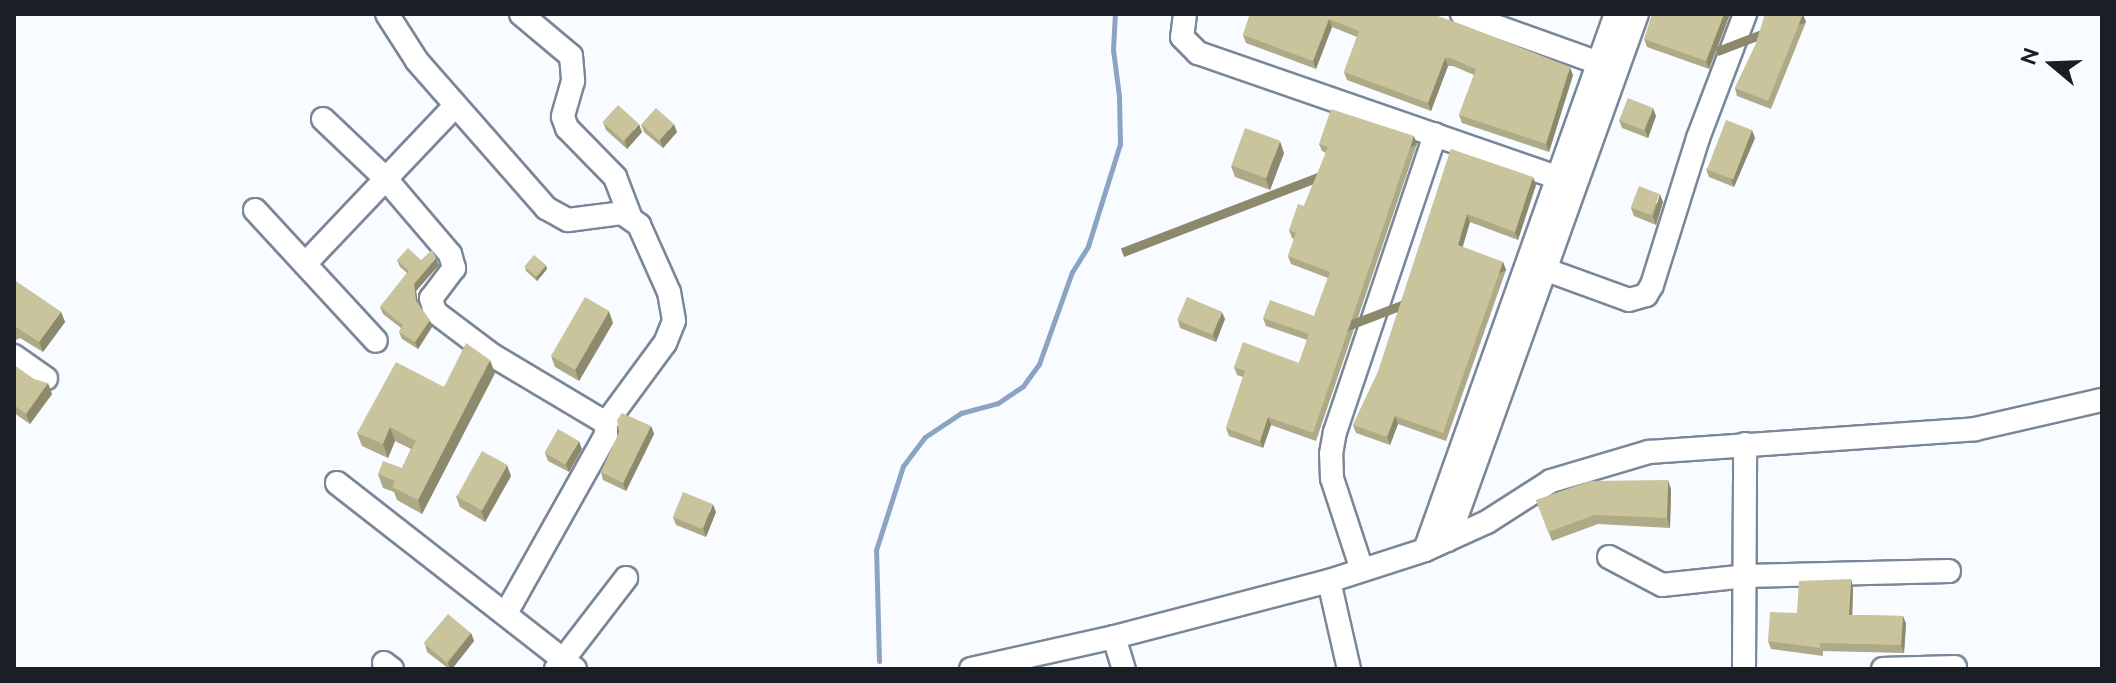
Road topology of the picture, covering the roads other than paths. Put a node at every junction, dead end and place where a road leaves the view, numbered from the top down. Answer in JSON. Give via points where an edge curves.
{"nodes":[{"id":1,"x":387,"y":14,"type":"edge"},
{"id":2,"x":521,"y":14,"type":"edge"},
{"id":3,"x":1185,"y":14,"type":"edge"},
{"id":4,"x":1462,"y":14,"type":"edge"},
{"id":5,"x":1616,"y":14,"type":"edge"},
{"id":6,"x":1637,"y":14,"type":"edge"},
{"id":7,"x":1745,"y":14,"type":"edge"},
{"id":8,"x":1599,"y":63,"type":"junction"},
{"id":9,"x":455,"y":106,"type":"junction"},
{"id":10,"x":323,"y":119,"type":"dead end"},
{"id":11,"x":1435,"y":134,"type":"junction"},
{"id":12,"x":385,"y":178,"type":"junction"},
{"id":13,"x":1558,"y":178,"type":"junction"},
{"id":14,"x":255,"y":210,"type":"dead end"},
{"id":15,"x":630,"y":216,"type":"junction"},
{"id":16,"x":305,"y":264,"type":"junction"},
{"id":17,"x":1536,"y":266,"type":"junction"},
{"id":18,"x":376,"y":341,"type":"dead end"},
{"id":19,"x":14,"y":356,"type":"edge"},
{"id":20,"x":46,"y":378,"type":"dead end"},
{"id":21,"x":2102,"y":400,"type":"edge"},
{"id":22,"x":606,"y":423,"type":"junction"},
{"id":23,"x":1745,"y":444,"type":"junction"},
{"id":24,"x":337,"y":483,"type":"dead end"},
{"id":25,"x":1448,"y":540,"type":"junction"},
{"id":26,"x":1425,"y":550,"type":"junction"},
{"id":27,"x":1609,"y":557,"type":"dead end"},
{"id":28,"x":1362,"y":570,"type":"junction"},
{"id":29,"x":1949,"y":571,"type":"dead end"},
{"id":30,"x":1746,"y":576,"type":"junction"},
{"id":31,"x":626,"y":578,"type":"dead end"},
{"id":32,"x":1329,"y":581,"type":"junction"},
{"id":33,"x":506,"y":613,"type":"junction"},
{"id":34,"x":1114,"y":637,"type":"junction"},
{"id":35,"x":565,"y":666,"type":"edge"},
{"id":36,"x":1955,"y":667,"type":"dead end"},
{"id":37,"x":971,"y":669,"type":"edge"},
{"id":38,"x":1124,"y":669,"type":"edge"},
{"id":39,"x":1349,"y":669,"type":"edge"},
{"id":40,"x":1744,"y":669,"type":"edge"},
{"id":41,"x":1883,"y":669,"type":"edge"}],
"edges":[{"from":1,"to":9,"type":"street"},
{"from":2,"to":15,"type":"street","via":[[571,56],[573,81],[563,117],[567,128],[615,177]]},
{"from":3,"to":11,"type":"street","via":[[1182,37],[1198,53]]},
{"from":4,"to":8,"type":"street"},
{"from":5,"to":8,"type":"street"},
{"from":6,"to":17,"type":"street"},
{"from":7,"to":17,"type":"street","via":[[1646,295],[1629,300]]},
{"from":8,"to":13,"type":"street"},
{"from":9,"to":12,"type":"street"},
{"from":9,"to":15,"type":"street","via":[[556,216],[577,221],[615,213]]},
{"from":10,"to":12,"type":"street"},
{"from":11,"to":13,"type":"street"},
{"from":11,"to":28,"type":"street","via":[[1333,443],[1332,478]]},
{"from":12,"to":16,"type":"street"},
{"from":12,"to":22,"type":"street","via":[[454,261],[451,275],[431,298],[435,312],[492,355]]},
{"from":13,"to":17,"type":"street"},
{"from":14,"to":16,"type":"street"},
{"from":15,"to":22,"type":"street","via":[[669,292],[674,321],[665,343]]},
{"from":16,"to":18,"type":"street"},
{"from":17,"to":25,"type":"street"},
{"from":17,"to":26,"type":"street"},
{"from":19,"to":20,"type":"street"},
{"from":21,"to":23,"type":"street","via":[[1975,429]]},
{"from":22,"to":33,"type":"street","via":[[606,435]]},
{"from":23,"to":25,"type":"street","via":[[1649,452],[1551,481]]},
{"from":23,"to":30,"type":"street"},
{"from":24,"to":33,"type":"street"},
{"from":25,"to":26,"type":"street"},
{"from":26,"to":28,"type":"street"},
{"from":27,"to":30,"type":"street","via":[[1662,585]]},
{"from":28,"to":32,"type":"street"},
{"from":29,"to":30,"type":"street"},
{"from":30,"to":40,"type":"street"},
{"from":31,"to":35,"type":"street"},
{"from":32,"to":34,"type":"street"},
{"from":32,"to":39,"type":"street"},
{"from":33,"to":35,"type":"street"},
{"from":34,"to":37,"type":"street"},
{"from":34,"to":38,"type":"street"},
{"from":36,"to":41,"type":"street"}]}
